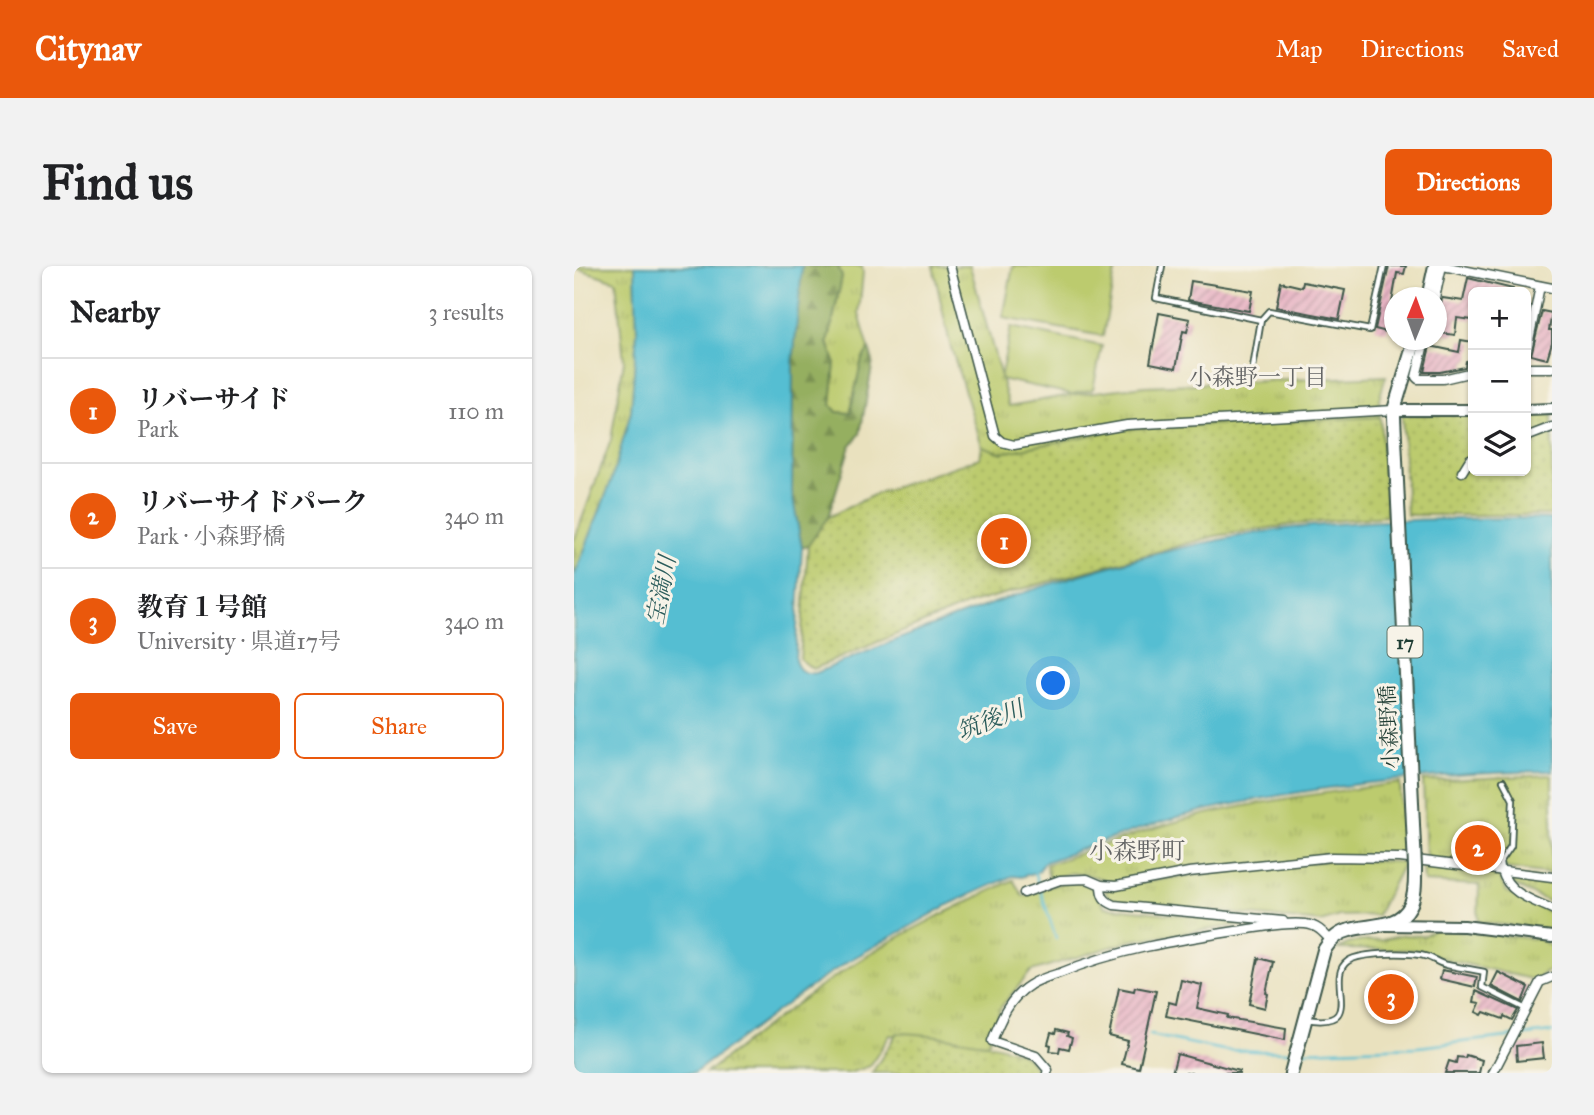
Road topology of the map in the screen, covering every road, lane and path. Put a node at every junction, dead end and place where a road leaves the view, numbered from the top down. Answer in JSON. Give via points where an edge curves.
{"nodes":[{"id":1,"x":950,"y":266,"type":"edge"},
{"id":2,"x":1162,"y":266,"type":"edge"},
{"id":3,"x":1384,"y":266,"type":"edge"},
{"id":4,"x":1435,"y":266,"type":"edge"},
{"id":5,"x":1443,"y":266,"type":"edge"},
{"id":6,"x":1540,"y":286,"type":"junction"},
{"id":7,"x":1430,"y":287,"type":"edge"},
{"id":8,"x":1438,"y":287,"type":"edge"},
{"id":9,"x":1552,"y":288,"type":"edge"},
{"id":10,"x":1261,"y":320,"type":"junction"},
{"id":11,"x":1531,"y":330,"type":"edge"},
{"id":12,"x":1412,"y":350,"type":"edge"},
{"id":13,"x":1423,"y":350,"type":"edge"},
{"id":14,"x":1531,"y":368,"type":"edge"},
{"id":15,"x":1552,"y":368,"type":"edge"},
{"id":16,"x":1468,"y":373,"type":"edge"},
{"id":17,"x":1252,"y":374,"type":"dead end"},
{"id":18,"x":1552,"y":409,"type":"edge"},
{"id":19,"x":1468,"y":410,"type":"edge"},
{"id":20,"x":1531,"y":410,"type":"edge"},
{"id":21,"x":1394,"y":414,"type":"junction"},
{"id":22,"x":1552,"y":427,"type":"edge"},
{"id":23,"x":1531,"y":436,"type":"edge"},
{"id":24,"x":1468,"y":462,"type":"edge"},
{"id":25,"x":1462,"y":472,"type":"dead end"},
{"id":26,"x":1503,"y":781,"type":"dead end"},
{"id":27,"x":1502,"y":871,"type":"junction"},
{"id":28,"x":1552,"y":877,"type":"edge"},
{"id":29,"x":1101,"y":885,"type":"junction"},
{"id":30,"x":1024,"y":892,"type":"dead end"},
{"id":31,"x":1552,"y":909,"type":"edge"},
{"id":32,"x":1293,"y":924,"type":"junction"},
{"id":33,"x":1385,"y":925,"type":"junction"},
{"id":34,"x":1549,"y":939,"type":"edge"},
{"id":35,"x":1331,"y":940,"type":"junction"},
{"id":36,"x":1552,"y":977,"type":"edge"},
{"id":37,"x":1526,"y":1009,"type":"junction"},
{"id":38,"x":1306,"y":1019,"type":"junction"},
{"id":39,"x":1047,"y":1073,"type":"edge"},
{"id":40,"x":1291,"y":1073,"type":"edge"},
{"id":41,"x":1493,"y":1073,"type":"edge"}],
"edges":[{"from":1,"to":21,"type":"street","via":[[996,436],[1002,442],[1014,445],[1126,425]]},
{"from":2,"to":10,"type":"lane","via":[[1156,298]]},
{"from":3,"to":10,"type":"lane","via":[[1370,330],[1269,312]]},
{"from":4,"to":7,"type":"main road"},
{"from":5,"to":6,"type":"street"},
{"from":5,"to":8,"type":"street"},
{"from":6,"to":9,"type":"street"},
{"from":6,"to":11,"type":"street"},
{"from":10,"to":17,"type":"lane"},
{"from":12,"to":21,"type":"main road","number":"17"},
{"from":13,"to":16,"type":"street","via":[[1418,380]]},
{"from":14,"to":15,"type":"street"},
{"from":18,"to":20,"type":"street"},
{"from":19,"to":21,"type":"street"},
{"from":21,"to":33,"type":"main road","name":"小森野橋","number":"17","bridge":true,"via":[[1415,867],[1410,907]]},
{"from":22,"to":23,"type":"street"},
{"from":24,"to":25,"type":"street"},
{"from":26,"to":27,"type":"lane","via":[[1513,800],[1511,846],[1500,862]]},
{"from":27,"to":28,"type":"street"},
{"from":27,"to":29,"type":"street","via":[[1400,858],[1332,857]]},
{"from":27,"to":31,"type":"street","via":[[1511,888]]},
{"from":29,"to":30,"type":"street","via":[[1076,878]]},
{"from":29,"to":32,"type":"street","via":[[1102,897],[1114,905]]},
{"from":32,"to":35,"type":"street","via":[[1319,927]]},
{"from":32,"to":39,"type":"street","via":[[1194,937],[1117,954],[1030,984],[1001,1017],[992,1041],[1036,1056]]},
{"from":33,"to":34,"type":"street","via":[[1464,926]]},
{"from":33,"to":35,"type":"main road","number":"17","via":[[1348,930]]},
{"from":35,"to":38,"type":"main road","via":[[1324,950]]},
{"from":36,"to":37,"type":"street","via":[[1540,982]]},
{"from":37,"to":38,"type":"lane","via":[[1482,987],[1484,972],[1402,952],[1351,959],[1342,966],[1340,1009],[1334,1018],[1325,1022]]},
{"from":37,"to":41,"type":"street"},
{"from":38,"to":40,"type":"main road"}]}
